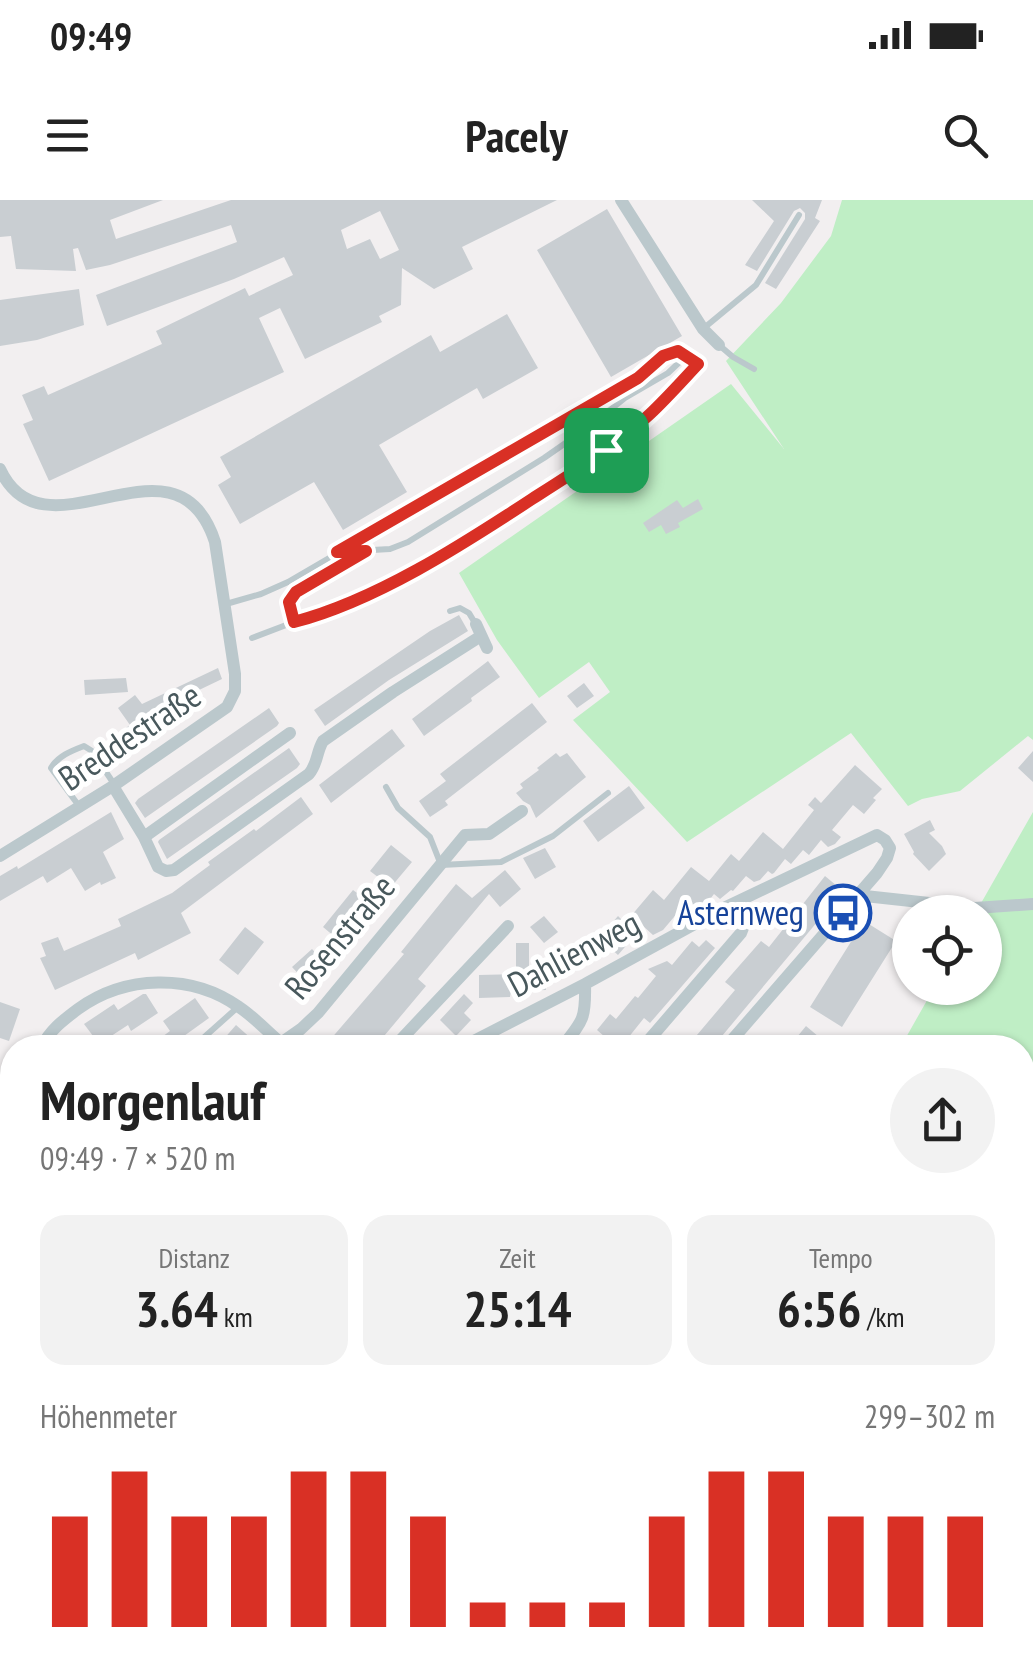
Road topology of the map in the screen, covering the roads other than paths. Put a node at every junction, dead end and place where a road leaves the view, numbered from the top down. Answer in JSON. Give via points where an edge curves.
{"nodes":[{"id":1,"x":621,"y":200,"type":"edge"},
{"id":2,"x":799,"y":215,"type":"dead end"},
{"id":3,"x":703,"y":329,"type":"junction"},
{"id":4,"x":719,"y":345,"type":"joint"},
{"id":5,"x":687,"y":355,"type":"junction"},
{"id":6,"x":754,"y":369,"type":"dead end"},
{"id":7,"x":0,"y":470,"type":"edge"},
{"id":8,"x":366,"y":551,"type":"junction"},
{"id":9,"x":337,"y":552,"type":"junction"},
{"id":10,"x":226,"y":604,"type":"junction"},
{"id":11,"x":450,"y":611,"type":"dead end"},
{"id":12,"x":294,"y":622,"type":"junction"},
{"id":13,"x":481,"y":636,"type":"joint"},
{"id":14,"x":252,"y":638,"type":"dead end"},
{"id":15,"x":290,"y":732,"type":"dead end"},
{"id":16,"x":114,"y":785,"type":"junction"},
{"id":17,"x":386,"y":787,"type":"dead end"},
{"id":18,"x":608,"y":793,"type":"dead end"},
{"id":19,"x":80,"y":807,"type":"junction"},
{"id":20,"x":522,"y":811,"type":"dead end"},
{"id":21,"x":144,"y":837,"type":"junction"},
{"id":22,"x":0,"y":856,"type":"edge"},
{"id":23,"x":441,"y":864,"type":"junction"},
{"id":24,"x":855,"y":899,"type":"junction"},
{"id":25,"x":1033,"y":904,"type":"edge"},
{"id":26,"x":724,"y":908,"type":"junction"},
{"id":27,"x":508,"y":926,"type":"dead end"},
{"id":28,"x":585,"y":984,"type":"junction"},
{"id":29,"x":239,"y":1006,"type":"junction"},
{"id":30,"x":48,"y":1035,"type":"edge"},
{"id":31,"x":207,"y":1035,"type":"edge"},
{"id":32,"x":269,"y":1035,"type":"edge"},
{"id":33,"x":293,"y":1035,"type":"edge"},
{"id":34,"x":405,"y":1035,"type":"edge"},
{"id":35,"x":485,"y":1035,"type":"edge"},
{"id":36,"x":571,"y":1035,"type":"edge"},
{"id":37,"x":653,"y":1035,"type":"edge"},
{"id":38,"x":735,"y":1035,"type":"edge"}],
"edges":[{"from":1,"to":3,"type":"street"},
{"from":2,"to":3,"type":"lane","via":[[756,285]]},
{"from":3,"to":4,"type":"street"},
{"from":4,"to":6,"type":"lane"},
{"from":5,"to":8,"type":"lane","via":[[455,514],[390,550]]},
{"from":5,"to":9,"type":"lane","via":[[663,356],[638,378]]},
{"from":5,"to":12,"type":"lane","via":[[698,364],[649,415],[584,466],[423,566]]},
{"from":7,"to":10,"type":"street","via":[[18,494],[43,505],[176,492],[210,523]]},
{"from":8,"to":9,"type":"lane"},
{"from":8,"to":12,"type":"lane","via":[[296,592],[289,602]]},
{"from":9,"to":10,"type":"lane","via":[[288,582]]},
{"from":10,"to":16,"type":"street","name":"Breddestraße","via":[[235,674],[230,703]]},
{"from":11,"to":13,"type":"lane","via":[[469,613]]},
{"from":12,"to":14,"type":"lane"},
{"from":13,"to":21,"type":"street","via":[[323,741],[309,774],[174,870],[158,867]]},
{"from":15,"to":21,"type":"street"},
{"from":16,"to":19,"type":"street","name":"Breddestraße"},
{"from":16,"to":19,"type":"lane","via":[[84,746],[55,761],[56,778]]},
{"from":16,"to":21,"type":"street"},
{"from":17,"to":23,"type":"lane","via":[[430,837]]},
{"from":18,"to":23,"type":"lane","name":"Rosenstraße","via":[[553,836],[501,862]]},
{"from":19,"to":22,"type":"street","name":"Breddestraße"},
{"from":20,"to":23,"type":"street","name":"Rosenstraße","via":[[489,834],[465,834]]},
{"from":23,"to":33,"type":"street","name":"Rosenstraße"},
{"from":24,"to":25,"type":"street","via":[[975,908]]},
{"from":24,"to":26,"type":"street","name":"Dahlienweg","via":[[887,858],[890,848],[877,836]]},
{"from":24,"to":38,"type":"street"},
{"from":26,"to":28,"type":"street","name":"Dahlienweg"},
{"from":26,"to":37,"type":"street","via":[[746,920],[741,933]]},
{"from":27,"to":34,"type":"street"},
{"from":28,"to":35,"type":"street","name":"Dahlienweg"},
{"from":28,"to":36,"type":"street","via":[[586,1013]]},
{"from":29,"to":30,"type":"street","via":[[191,985],[124,986],[93,998]]},
{"from":29,"to":31,"type":"lane"},
{"from":29,"to":32,"type":"street"}]}
